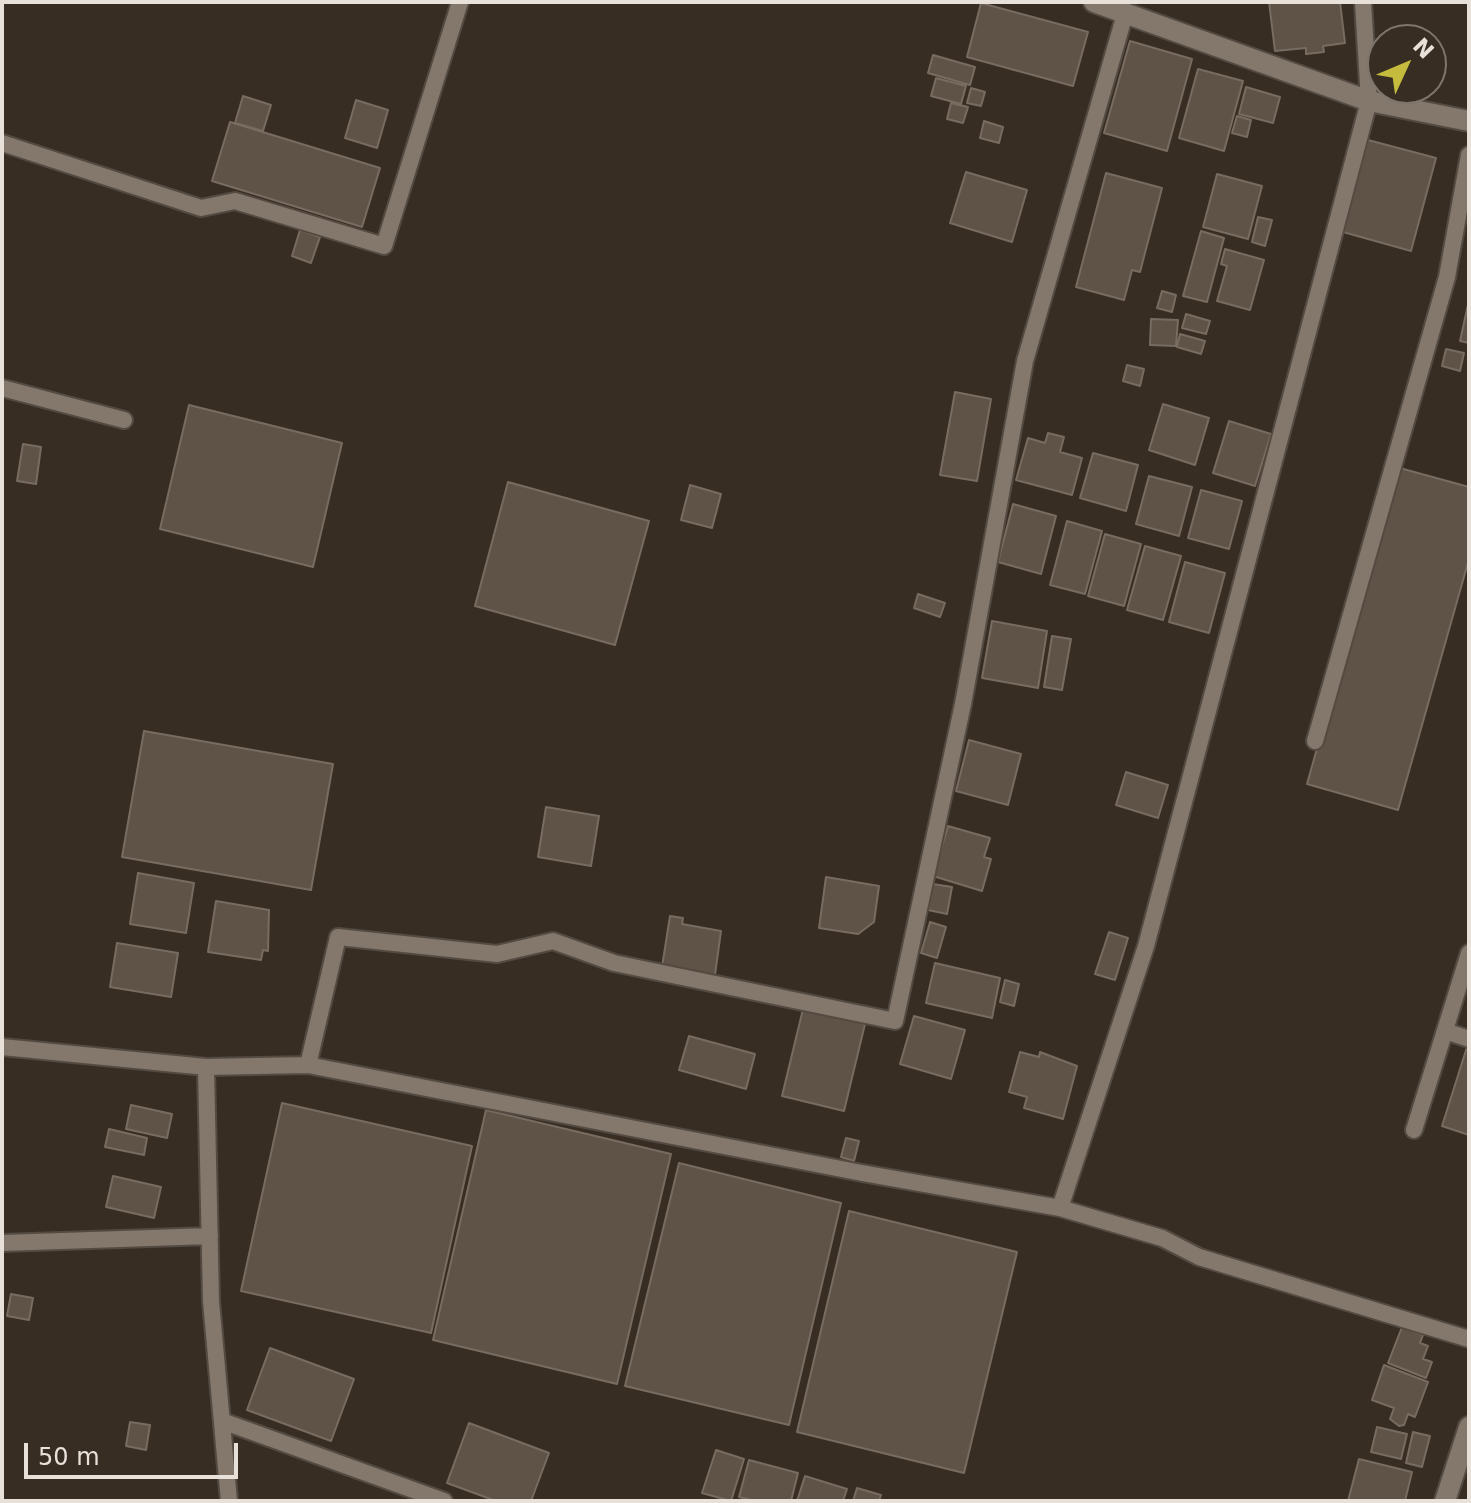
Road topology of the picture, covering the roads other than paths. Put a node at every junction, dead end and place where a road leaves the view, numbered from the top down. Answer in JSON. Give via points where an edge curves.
{"nodes":[{"id":1,"x":460,"y":2,"type":"edge"},
{"id":2,"x":1094,"y":2,"type":"edge"},
{"id":3,"x":1363,"y":2,"type":"edge"},
{"id":4,"x":1125,"y":14,"type":"junction"},
{"id":5,"x":1367,"y":68,"type":"edge"},
{"id":6,"x":1367,"y":100,"type":"edge"},
{"id":7,"x":1368,"y":104,"type":"edge"},
{"id":8,"x":1384,"y":104,"type":"edge"},
{"id":9,"x":1469,"y":121,"type":"edge"},
{"id":10,"x":2,"y":143,"type":"edge"},
{"id":11,"x":1469,"y":155,"type":"edge"},
{"id":12,"x":2,"y":388,"type":"edge"},
{"id":13,"x":124,"y":420,"type":"dead end"},
{"id":14,"x":1315,"y":741,"type":"dead end"},
{"id":15,"x":1469,"y":953,"type":"edge"},
{"id":16,"x":1445,"y":1031,"type":"junction"},
{"id":17,"x":1469,"y":1039,"type":"edge"},
{"id":18,"x":2,"y":1047,"type":"edge"},
{"id":19,"x":308,"y":1065,"type":"junction"},
{"id":20,"x":206,"y":1067,"type":"junction"},
{"id":21,"x":1414,"y":1130,"type":"dead end"},
{"id":22,"x":1060,"y":1208,"type":"junction"},
{"id":23,"x":210,"y":1236,"type":"junction"},
{"id":24,"x":2,"y":1243,"type":"edge"},
{"id":25,"x":1469,"y":1339,"type":"edge"},
{"id":26,"x":222,"y":1421,"type":"junction"},
{"id":27,"x":1469,"y":1427,"type":"edge"},
{"id":28,"x":229,"y":1501,"type":"edge"},
{"id":29,"x":444,"y":1501,"type":"edge"},
{"id":30,"x":1445,"y":1501,"type":"edge"}],
"edges":[{"from":1,"to":10,"type":"lane","via":[[384,246],[235,201],[201,208]]},
{"from":2,"to":4,"type":"street"},
{"from":3,"to":5,"type":"lane"},
{"from":4,"to":6,"type":"street"},
{"from":4,"to":19,"type":"lane","via":[[1025,361],[963,704],[895,1021],[614,963],[553,941],[497,954],[338,937]]},
{"from":7,"to":22,"type":"lane","via":[[1146,946]]},
{"from":8,"to":9,"type":"street"},
{"from":11,"to":14,"type":"lane","via":[[1447,277]]},
{"from":12,"to":13,"type":"lane"},
{"from":15,"to":16,"type":"lane"},
{"from":16,"to":17,"type":"lane"},
{"from":16,"to":21,"type":"lane"},
{"from":18,"to":20,"type":"lane"},
{"from":19,"to":20,"type":"lane"},
{"from":19,"to":22,"type":"lane"},
{"from":20,"to":23,"type":"lane"},
{"from":22,"to":25,"type":"lane","via":[[1162,1238],[1199,1257]]},
{"from":23,"to":24,"type":"lane"},
{"from":23,"to":26,"type":"lane"},
{"from":26,"to":28,"type":"lane"},
{"from":26,"to":29,"type":"lane"},
{"from":27,"to":30,"type":"street"}]}
